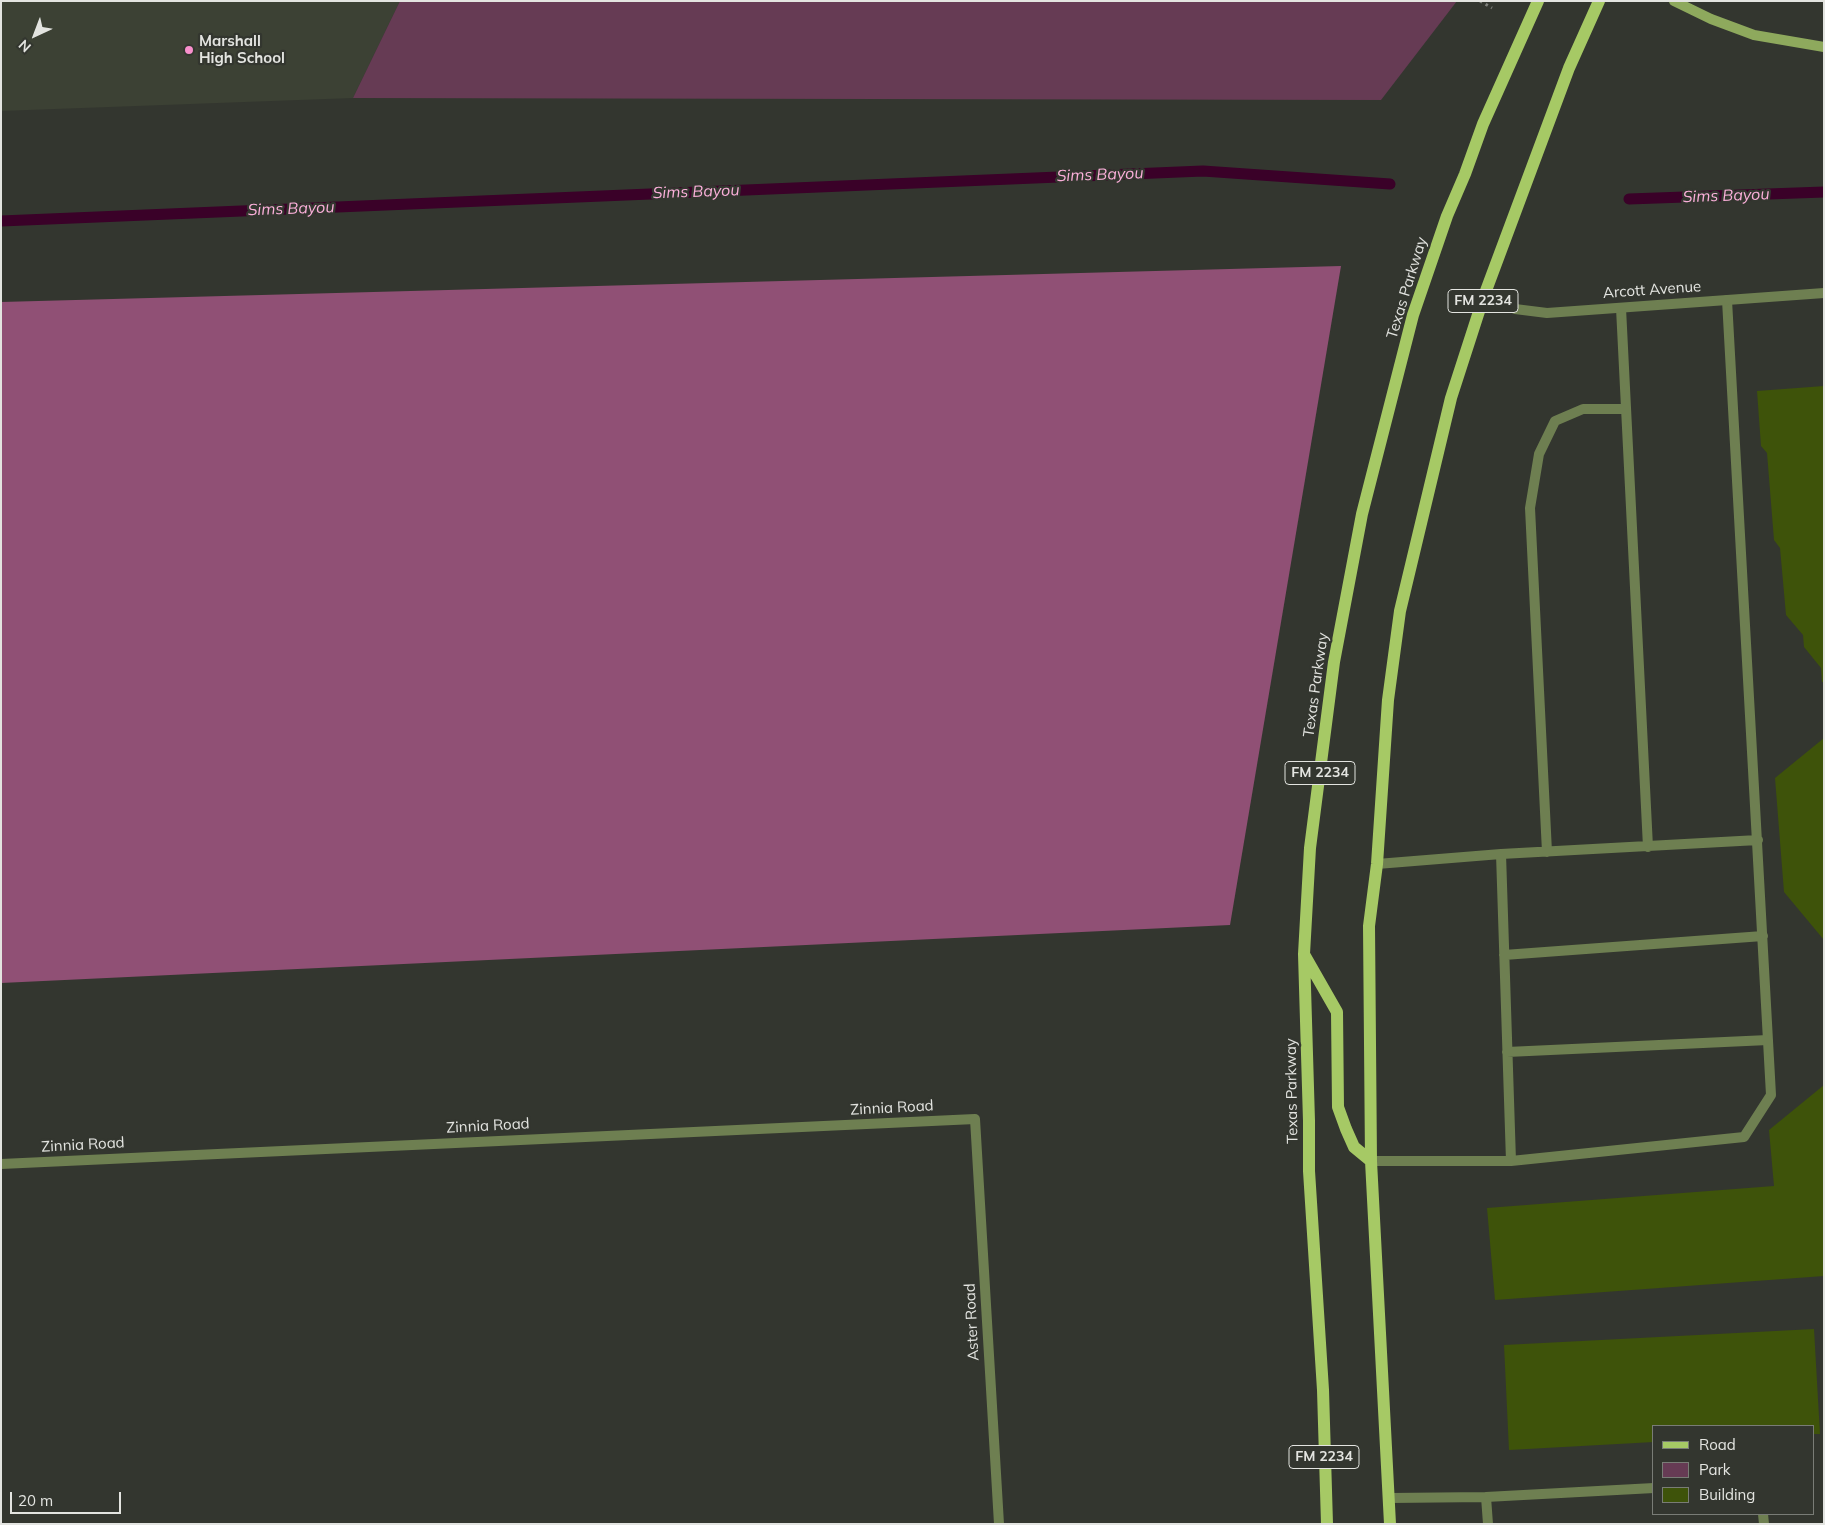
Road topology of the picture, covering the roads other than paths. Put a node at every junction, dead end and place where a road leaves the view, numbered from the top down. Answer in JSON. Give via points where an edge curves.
{"nodes":[{"id":1,"x":1538,"y":1,"type":"edge"},
{"id":2,"x":1599,"y":1,"type":"edge"},
{"id":3,"x":1674,"y":1,"type":"edge"},
{"id":4,"x":1824,"y":47,"type":"edge"},
{"id":5,"x":1824,"y":292,"type":"edge"},
{"id":6,"x":1484,"y":296,"type":"junction"},
{"id":7,"x":1727,"y":300,"type":"junction"},
{"id":8,"x":1621,"y":308,"type":"junction"},
{"id":9,"x":1626,"y":409,"type":"junction"},
{"id":10,"x":1758,"y":840,"type":"junction"},
{"id":11,"x":1648,"y":847,"type":"junction"},
{"id":12,"x":1547,"y":852,"type":"junction"},
{"id":13,"x":1501,"y":854,"type":"junction"},
{"id":14,"x":1378,"y":864,"type":"junction"},
{"id":15,"x":1763,"y":936,"type":"junction"},
{"id":16,"x":1304,"y":954,"type":"junction"},
{"id":17,"x":1504,"y":955,"type":"junction"},
{"id":18,"x":1768,"y":1040,"type":"junction"},
{"id":19,"x":1508,"y":1052,"type":"junction"},
{"id":20,"x":975,"y":1119,"type":"joint"},
{"id":21,"x":1372,"y":1161,"type":"junction"},
{"id":22,"x":1511,"y":1161,"type":"junction"},
{"id":23,"x":1,"y":1164,"type":"edge"},
{"id":24,"x":1652,"y":1488,"type":"edge"},
{"id":25,"x":1486,"y":1497,"type":"junction"},
{"id":26,"x":1390,"y":1498,"type":"junction"},
{"id":27,"x":999,"y":1524,"type":"edge"},
{"id":28,"x":1327,"y":1524,"type":"edge"},
{"id":29,"x":1390,"y":1524,"type":"edge"},
{"id":30,"x":1488,"y":1524,"type":"edge"}],
"edges":[{"from":1,"to":16,"type":"main road","name":"Texas Parkway","number":"FM 2234","via":[[1483,124],[1413,315],[1362,514],[1334,662],[1310,848]]},
{"from":2,"to":6,"type":"main road","number":"FM 2234","via":[[1569,68]]},
{"from":3,"to":4,"type":"street","via":[[1754,35]]},
{"from":5,"to":7,"type":"street","name":"Arcott Avenue"},
{"from":6,"to":8,"type":"street","name":"Arcott Avenue","via":[[1515,309],[1547,313]]},
{"from":6,"to":14,"type":"main road","number":"FM 2234","via":[[1451,398],[1400,611],[1388,700]]},
{"from":7,"to":8,"type":"street","name":"Arcott Avenue"},
{"from":7,"to":10,"type":"street"},
{"from":8,"to":9,"type":"street"},
{"from":9,"to":11,"type":"street"},
{"from":9,"to":12,"type":"street","via":[[1583,408],[1556,421],[1538,454],[1530,508]]},
{"from":10,"to":11,"type":"street"},
{"from":10,"to":15,"type":"street"},
{"from":11,"to":12,"type":"street"},
{"from":12,"to":13,"type":"street"},
{"from":13,"to":14,"type":"street"},
{"from":13,"to":17,"type":"street"},
{"from":14,"to":21,"type":"main road","number":"FM 2234","via":[[1368,926]]},
{"from":15,"to":17,"type":"street"},
{"from":15,"to":18,"type":"street"},
{"from":16,"to":21,"type":"main road","via":[[1336,1012],[1338,1106],[1354,1147]]},
{"from":16,"to":28,"type":"main road","name":"Texas Parkway","number":"FM 2234","via":[[1309,1171],[1323,1390]]},
{"from":17,"to":19,"type":"street"},
{"from":18,"to":19,"type":"street"},
{"from":18,"to":22,"type":"street","via":[[1771,1095],[1744,1137]]},
{"from":19,"to":22,"type":"street"},
{"from":20,"to":23,"type":"street","name":"Zinnia Road"},
{"from":20,"to":27,"type":"street","name":"Aster Road"},
{"from":21,"to":22,"type":"street"},
{"from":21,"to":26,"type":"main road","number":"FM 2234"},
{"from":24,"to":25,"type":"street"},
{"from":25,"to":26,"type":"street"},
{"from":25,"to":30,"type":"street"},
{"from":26,"to":29,"type":"main road","number":"FM 2234"}]}
